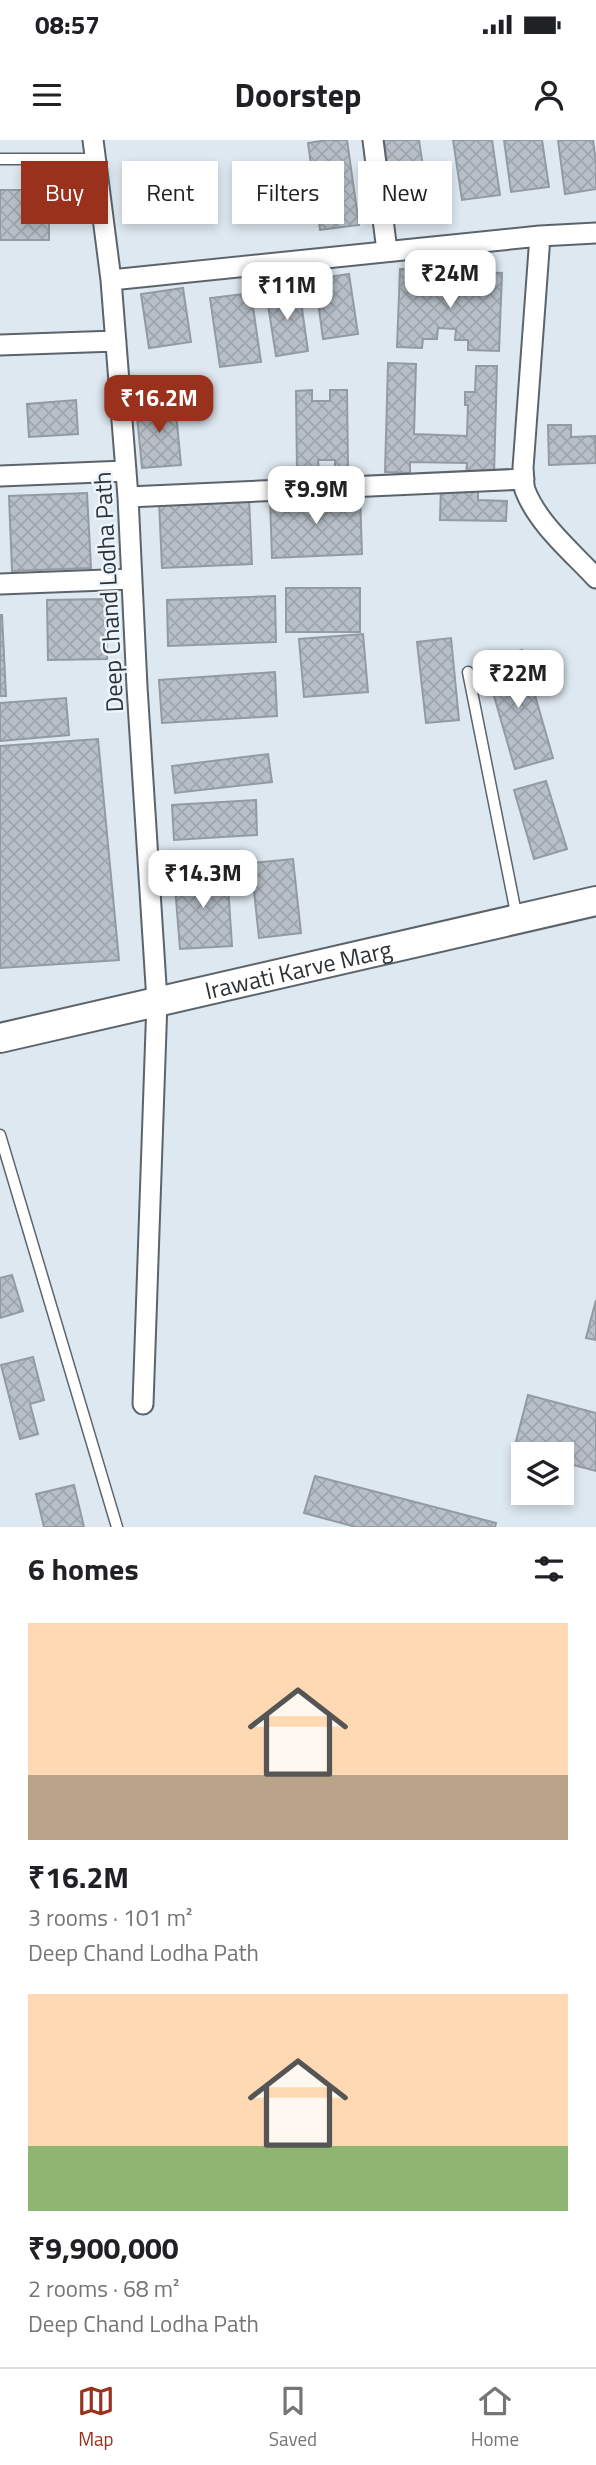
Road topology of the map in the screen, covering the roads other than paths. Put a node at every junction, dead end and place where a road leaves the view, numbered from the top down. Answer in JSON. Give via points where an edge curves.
{"nodes":[{"id":1,"x":373,"y":140,"type":"edge"},
{"id":2,"x":93,"y":149,"type":"edge"},
{"id":3,"x":0,"y":159,"type":"edge"},
{"id":4,"x":596,"y":233,"type":"edge"},
{"id":5,"x":540,"y":236,"type":"junction"},
{"id":6,"x":387,"y":251,"type":"junction"},
{"id":7,"x":111,"y":280,"type":"junction"},
{"id":8,"x":116,"y":341,"type":"junction"},
{"id":9,"x":0,"y":345,"type":"edge"},
{"id":10,"x":126,"y":471,"type":"junction"},
{"id":11,"x":0,"y":476,"type":"edge"},
{"id":12,"x":524,"y":479,"type":"junction"},
{"id":13,"x":128,"y":497,"type":"junction"},
{"id":14,"x":596,"y":578,"type":"edge"},
{"id":15,"x":132,"y":579,"type":"junction"},
{"id":16,"x":0,"y":584,"type":"edge"},
{"id":17,"x":468,"y":673,"type":"dead end"},
{"id":18,"x":596,"y":901,"type":"edge"},
{"id":19,"x":518,"y":919,"type":"junction"},
{"id":20,"x":157,"y":1001,"type":"junction"},
{"id":21,"x":0,"y":1038,"type":"edge"},
{"id":22,"x":0,"y":1135,"type":"edge"},
{"id":23,"x":143,"y":1404,"type":"dead end"},
{"id":24,"x":117,"y":1527,"type":"edge"}],
"edges":[{"from":1,"to":6,"type":"street"},
{"from":2,"to":3,"type":"lane"},
{"from":2,"to":7,"type":"street","name":"Deep Chand Lodha Path"},
{"from":4,"to":5,"type":"street"},
{"from":5,"to":6,"type":"street"},
{"from":5,"to":12,"type":"street"},
{"from":6,"to":7,"type":"street"},
{"from":7,"to":8,"type":"street","name":"Deep Chand Lodha Path"},
{"from":8,"to":9,"type":"street"},
{"from":8,"to":10,"type":"street","name":"Deep Chand Lodha Path"},
{"from":10,"to":11,"type":"street"},
{"from":10,"to":13,"type":"street","name":"Deep Chand Lodha Path"},
{"from":12,"to":13,"type":"street"},
{"from":12,"to":14,"type":"street","via":[[536,510]]},
{"from":13,"to":15,"type":"street","name":"Deep Chand Lodha Path"},
{"from":15,"to":16,"type":"street"},
{"from":15,"to":20,"type":"street","name":"Deep Chand Lodha Path"},
{"from":17,"to":19,"type":"lane"},
{"from":18,"to":19,"type":"main road","name":"Irawati Karve Marg"},
{"from":19,"to":20,"type":"main road","name":"Irawati Karve Marg"},
{"from":20,"to":21,"type":"main road","name":"Irawati Karve Marg"},
{"from":20,"to":23,"type":"street","name":"Deep Chand Lodha Path"},
{"from":22,"to":24,"type":"lane"}]}
